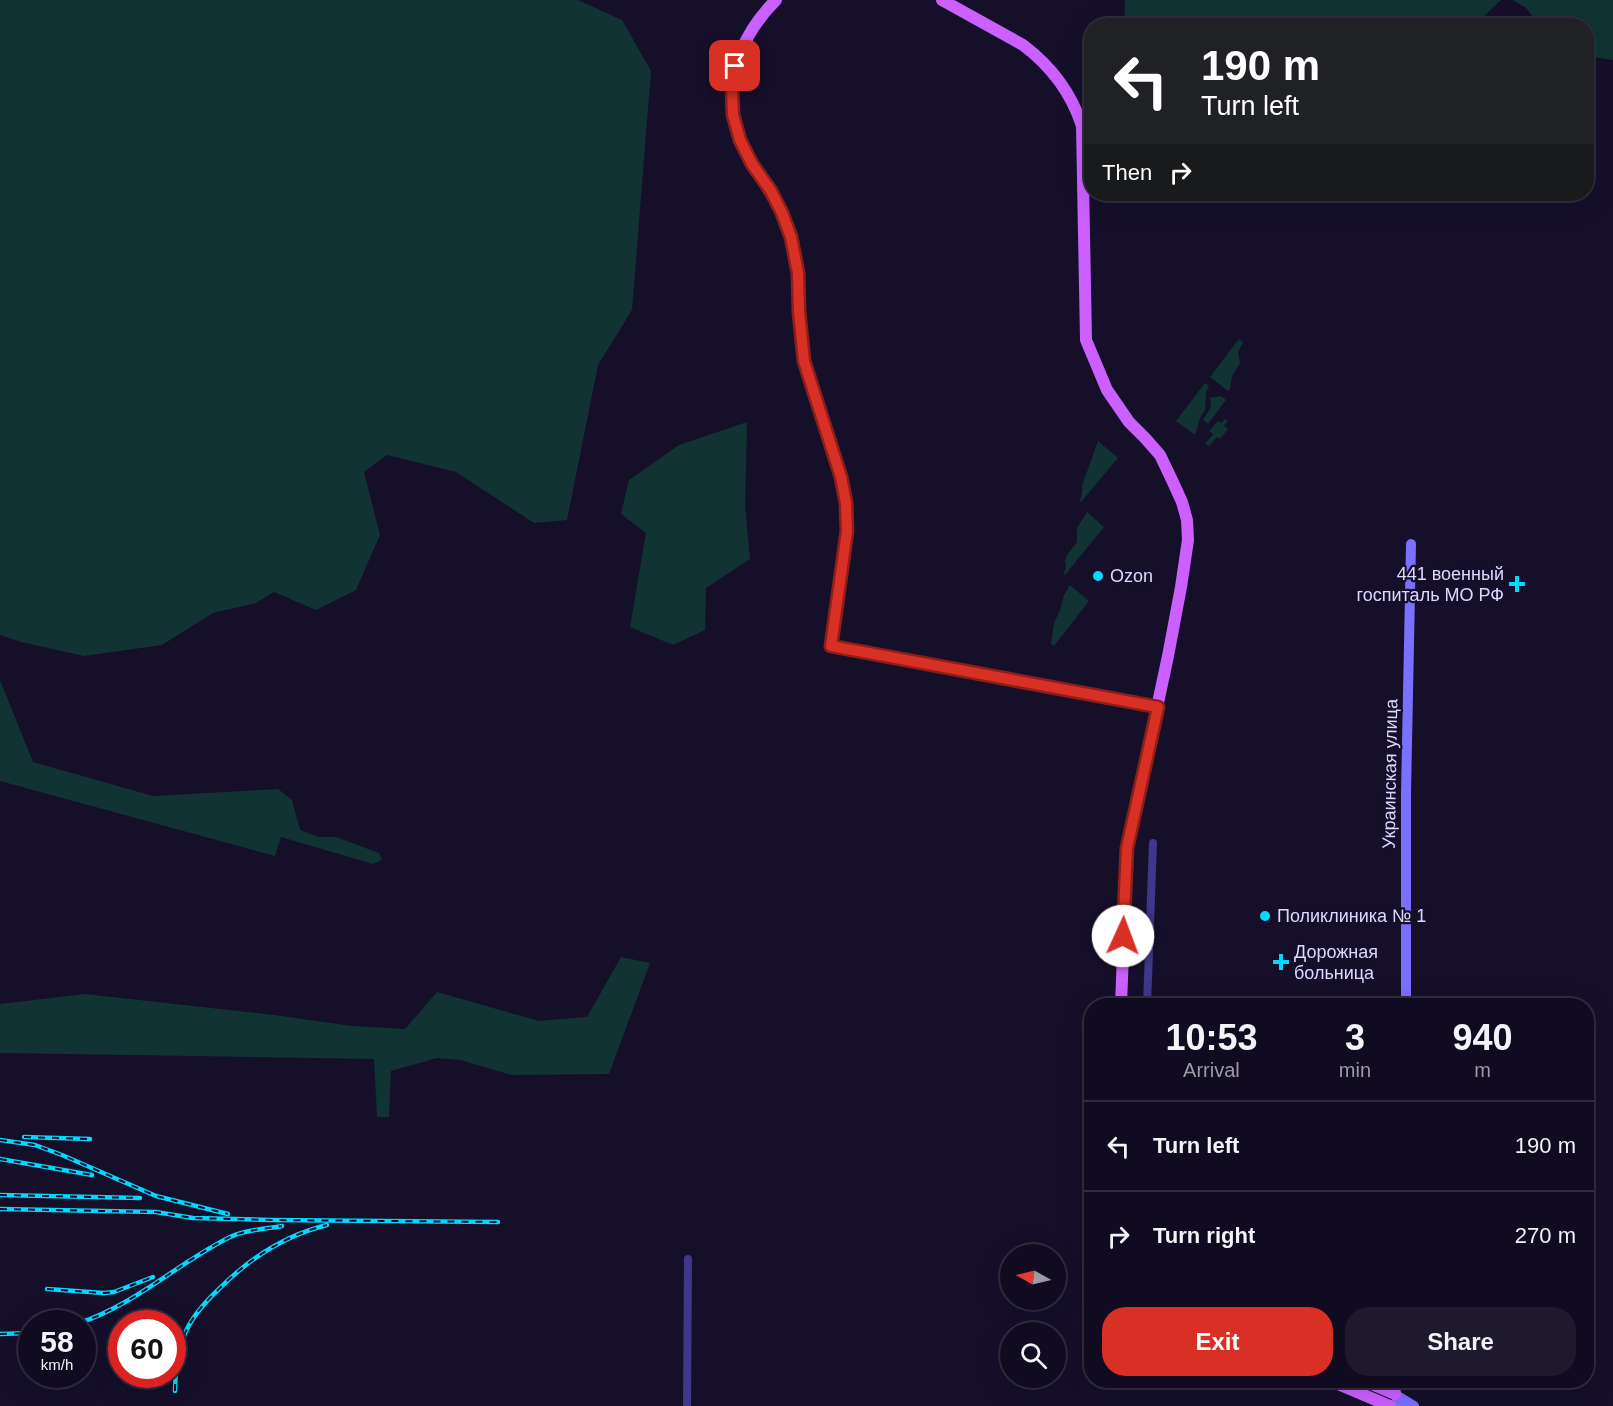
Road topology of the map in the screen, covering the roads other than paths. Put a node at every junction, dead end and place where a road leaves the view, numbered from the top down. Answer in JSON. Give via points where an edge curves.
{"nodes":[{"id":1,"x":776,"y":0,"type":"edge"},
{"id":2,"x":942,"y":0,"type":"edge"},
{"id":3,"x":1411,"y":544,"type":"dead end"},
{"id":4,"x":1158,"y":707,"type":"junction"},
{"id":5,"x":1153,"y":843,"type":"dead end"},
{"id":6,"x":1121,"y":998,"type":"edge"},
{"id":7,"x":1147,"y":998,"type":"edge"},
{"id":8,"x":1406,"y":998,"type":"edge"},
{"id":9,"x":688,"y":1259,"type":"dead end"},
{"id":10,"x":1347,"y":1388,"type":"edge"},
{"id":11,"x":1381,"y":1388,"type":"edge"},
{"id":12,"x":1396,"y":1388,"type":"edge"},
{"id":13,"x":1395,"y":1394,"type":"junction"},
{"id":14,"x":687,"y":1406,"type":"edge"},
{"id":15,"x":1390,"y":1406,"type":"edge"},
{"id":16,"x":1402,"y":1406,"type":"edge"},
{"id":17,"x":1414,"y":1406,"type":"edge"}],
"edges":[{"from":1,"to":4,"type":"main road","via":[[747,38],[735,66],[733,115],[740,140],[771,191],[791,237],[798,273],[804,361],[846,503],[847,531],[831,646]]},
{"from":2,"to":4,"type":"main road","via":[[1033,52],[1065,89],[1082,126],[1086,340],[1107,390],[1129,422],[1160,455],[1187,520],[1181,587]]},
{"from":3,"to":8,"type":"street","name":"Украинская улица"},
{"from":4,"to":6,"type":"main road","via":[[1127,848]]},
{"from":5,"to":7,"type":"street"},
{"from":9,"to":14,"type":"street"},
{"from":10,"to":15,"type":"main road"},
{"from":11,"to":13,"type":"main road"},
{"from":12,"to":13,"type":"street"},
{"from":13,"to":16,"type":"street"},
{"from":13,"to":17,"type":"street"}]}
